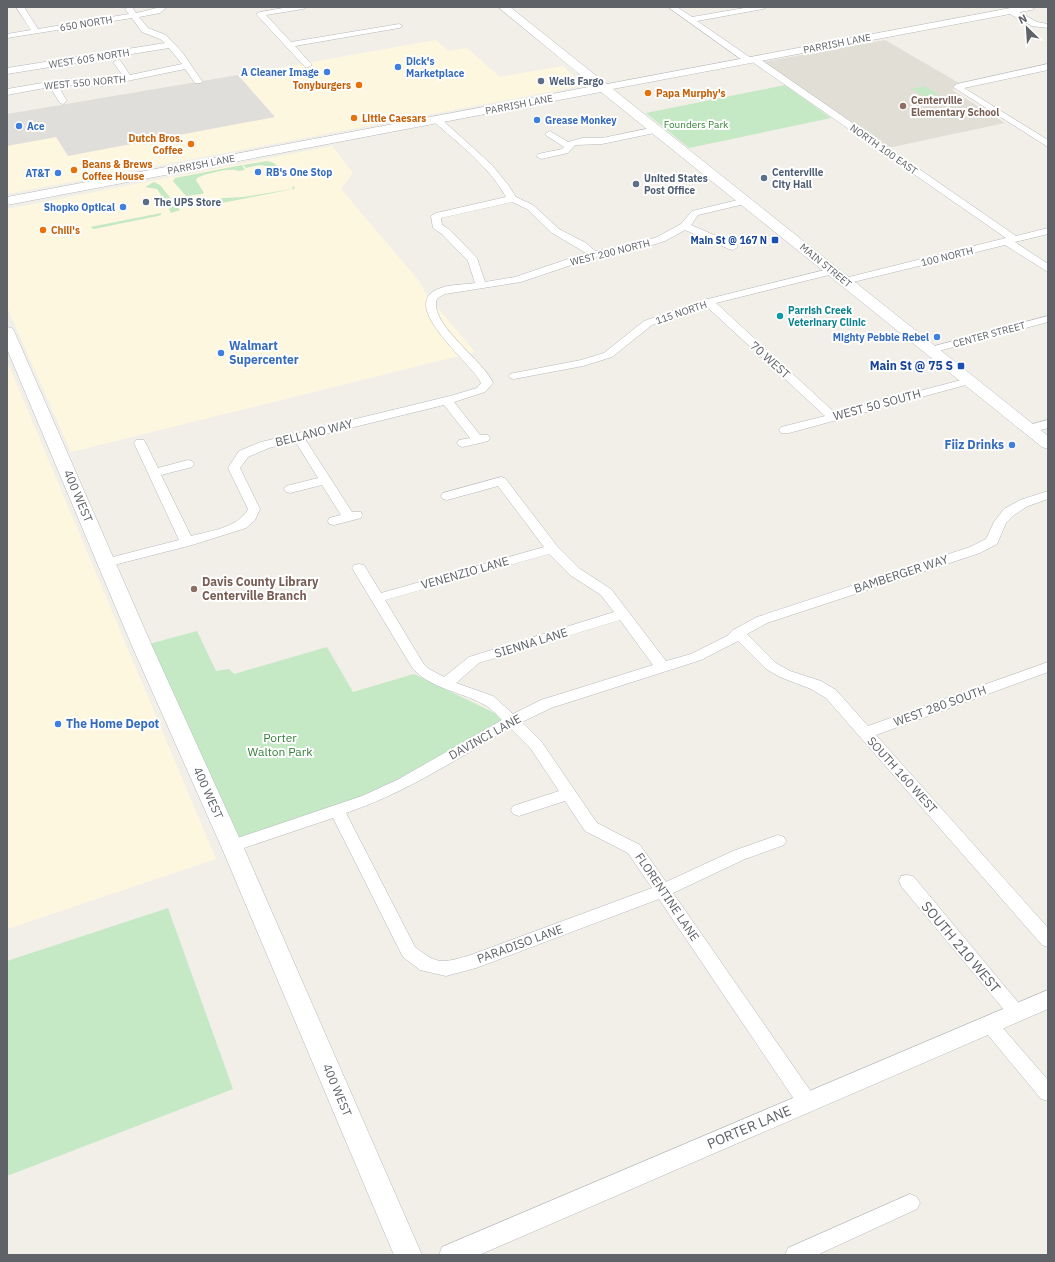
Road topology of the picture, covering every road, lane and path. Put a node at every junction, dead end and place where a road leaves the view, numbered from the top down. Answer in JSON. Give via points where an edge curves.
{"nodes":[{"id":1,"x":20,"y":7,"type":"edge"},
{"id":2,"x":128,"y":7,"type":"edge"},
{"id":3,"x":163,"y":7,"type":"edge"},
{"id":4,"x":303,"y":7,"type":"edge"},
{"id":5,"x":503,"y":7,"type":"edge"},
{"id":6,"x":672,"y":7,"type":"edge"},
{"id":7,"x":763,"y":7,"type":"edge"},
{"id":8,"x":1031,"y":7,"type":"edge"},
{"id":9,"x":1011,"y":11,"type":"junction"},
{"id":10,"x":135,"y":16,"type":"junction"},
{"id":11,"x":690,"y":20,"type":"junction"},
{"id":12,"x":399,"y":26,"type":"dead end"},
{"id":13,"x":1046,"y":26,"type":"edge"},
{"id":14,"x":36,"y":31,"type":"junction"},
{"id":15,"x":7,"y":36,"type":"edge"},
{"id":16,"x":170,"y":45,"type":"junction"},
{"id":17,"x":289,"y":45,"type":"junction"},
{"id":18,"x":751,"y":60,"type":"junction"},
{"id":19,"x":117,"y":62,"type":"dead end"},
{"id":20,"x":308,"y":65,"type":"dead end"},
{"id":21,"x":187,"y":66,"type":"junction"},
{"id":22,"x":1048,"y":67,"type":"edge"},
{"id":23,"x":7,"y":71,"type":"edge"},
{"id":24,"x":128,"y":78,"type":"junction"},
{"id":25,"x":198,"y":81,"type":"dead end"},
{"id":26,"x":52,"y":84,"type":"junction"},
{"id":27,"x":602,"y":88,"type":"junction"},
{"id":28,"x":7,"y":92,"type":"edge"},
{"id":29,"x":63,"y":101,"type":"dead end"},
{"id":30,"x":436,"y":119,"type":"junction"},
{"id":31,"x":656,"y":130,"type":"junction"},
{"id":32,"x":550,"y":134,"type":"dead end"},
{"id":33,"x":1048,"y":144,"type":"edge"},
{"id":34,"x":570,"y":146,"type":"junction"},
{"id":35,"x":541,"y":156,"type":"dead end"},
{"id":36,"x":512,"y":199,"type":"junction"},
{"id":37,"x":7,"y":201,"type":"edge"},
{"id":38,"x":746,"y":201,"type":"junction"},
{"id":39,"x":685,"y":226,"type":"junction"},
{"id":40,"x":1048,"y":231,"type":"edge"},
{"id":41,"x":1010,"y":240,"type":"junction"},
{"id":42,"x":733,"y":247,"type":"dead end"},
{"id":43,"x":593,"y":254,"type":"junction"},
{"id":44,"x":1048,"y":269,"type":"edge"},
{"id":45,"x":834,"y":271,"type":"junction"},
{"id":46,"x":845,"y":281,"type":"junction"},
{"id":47,"x":481,"y":284,"type":"junction"},
{"id":48,"x":442,"y":291,"type":"joint"},
{"id":49,"x":708,"y":302,"type":"junction"},
{"id":50,"x":1048,"y":319,"type":"edge"},
{"id":51,"x":7,"y":331,"type":"edge"},
{"id":52,"x":931,"y":350,"type":"junction"},
{"id":53,"x":514,"y":376,"type":"dead end"},
{"id":54,"x":969,"y":381,"type":"junction"},
{"id":55,"x":448,"y":401,"type":"junction"},
{"id":56,"x":833,"y":417,"type":"junction"},
{"id":57,"x":1048,"y":424,"type":"edge"},
{"id":58,"x":1029,"y":429,"type":"junction"},
{"id":59,"x":785,"y":430,"type":"dead end"},
{"id":60,"x":298,"y":437,"type":"junction"},
{"id":61,"x":140,"y":443,"type":"dead end"},
{"id":62,"x":463,"y":443,"type":"dead end"},
{"id":63,"x":1048,"y":444,"type":"edge"},
{"id":64,"x":188,"y":464,"type":"dead end"},
{"id":65,"x":154,"y":473,"type":"junction"},
{"id":66,"x":325,"y":480,"type":"junction"},
{"id":67,"x":290,"y":490,"type":"dead end"},
{"id":68,"x":1048,"y":495,"type":"edge"},
{"id":69,"x":447,"y":496,"type":"dead end"},
{"id":70,"x":334,"y":521,"type":"dead end"},
{"id":71,"x":187,"y":542,"type":"junction"},
{"id":72,"x":552,"y":549,"type":"junction"},
{"id":73,"x":106,"y":563,"type":"junction"},
{"id":74,"x":358,"y":568,"type":"dead end"},
{"id":75,"x":378,"y":598,"type":"junction"},
{"id":76,"x":623,"y":614,"type":"junction"},
{"id":77,"x":738,"y":633,"type":"junction"},
{"id":78,"x":663,"y":668,"type":"junction"},
{"id":79,"x":1048,"y":668,"type":"edge"},
{"id":80,"x":444,"y":684,"type":"junction"},
{"id":81,"x":511,"y":721,"type":"junction"},
{"id":82,"x":865,"y":734,"type":"junction"},
{"id":83,"x":569,"y":794,"type":"junction"},
{"id":84,"x":519,"y":810,"type":"dead end"},
{"id":85,"x":337,"y":811,"type":"junction"},
{"id":86,"x":778,"y":841,"type":"dead end"},
{"id":87,"x":232,"y":846,"type":"junction"},
{"id":88,"x":907,"y":881,"type":"dead end"},
{"id":89,"x":663,"y":891,"type":"junction"},
{"id":90,"x":1048,"y":940,"type":"edge"},
{"id":91,"x":1048,"y":999,"type":"edge"},
{"id":92,"x":1016,"y":1012,"type":"junction"},
{"id":93,"x":989,"y":1024,"type":"junction"},
{"id":94,"x":1048,"y":1093,"type":"edge"},
{"id":95,"x":807,"y":1102,"type":"junction"},
{"id":96,"x":910,"y":1203,"type":"dead end"},
{"id":97,"x":408,"y":1255,"type":"edge"},
{"id":98,"x":451,"y":1255,"type":"edge"},
{"id":99,"x":795,"y":1255,"type":"edge"}],
"edges":[{"from":1,"to":14,"type":"street"},
{"from":2,"to":10,"type":"street"},
{"from":3,"to":10,"type":"street","name":"650 NORTH"},
{"from":4,"to":17,"type":"street","via":[[260,14]]},
{"from":5,"to":27,"type":"main road","name":"MAIN STREET"},
{"from":6,"to":11,"type":"street","name":"NORTH 100 EAST"},
{"from":7,"to":11,"type":"street"},
{"from":8,"to":9,"type":"street","name":"PARRISH LANE"},
{"from":9,"to":13,"type":"street","via":[[1033,23]]},
{"from":9,"to":18,"type":"street","name":"PARRISH LANE"},
{"from":10,"to":14,"type":"street","name":"650 NORTH"},
{"from":10,"to":16,"type":"street","via":[[145,30],[163,37]]},
{"from":11,"to":18,"type":"street","name":"NORTH 100 EAST"},
{"from":12,"to":17,"type":"street"},
{"from":14,"to":15,"type":"street","name":"650 NORTH"},
{"from":16,"to":21,"type":"street"},
{"from":16,"to":23,"type":"street","name":"WEST 605 NORTH"},
{"from":17,"to":20,"type":"street"},
{"from":18,"to":27,"type":"street","name":"PARRISH LANE"},
{"from":18,"to":41,"type":"street","name":"NORTH 100 EAST"},
{"from":19,"to":24,"type":"street"},
{"from":21,"to":24,"type":"street","name":"WEST 550 NORTH"},
{"from":21,"to":25,"type":"street"},
{"from":22,"to":33,"type":"street","via":[[957,87]]},
{"from":24,"to":26,"type":"street","name":"WEST 550 NORTH","via":[[103,82]]},
{"from":26,"to":28,"type":"street","name":"WEST 550 NORTH"},
{"from":26,"to":29,"type":"street"},
{"from":27,"to":30,"type":"main road","name":"PARRISH LANE"},
{"from":27,"to":31,"type":"main road","name":"MAIN STREET"},
{"from":30,"to":36,"type":"street","via":[[496,176]]},
{"from":30,"to":37,"type":"main road","name":"PARRISH LANE"},
{"from":31,"to":34,"type":"street","via":[[602,141],[572,142]]},
{"from":31,"to":38,"type":"main road","name":"MAIN STREET"},
{"from":32,"to":34,"type":"street"},
{"from":34,"to":35,"type":"street","via":[[565,151]]},
{"from":36,"to":43,"type":"street","via":[[525,203],[552,228],[580,243]]},
{"from":36,"to":47,"type":"street","via":[[436,216],[437,226],[473,260]]},
{"from":38,"to":39,"type":"street","name":"WEST 200 NORTH","via":[[695,213]]},
{"from":38,"to":45,"type":"main road","name":"MAIN STREET"},
{"from":39,"to":42,"type":"street"},
{"from":39,"to":43,"type":"street","name":"WEST 200 NORTH","via":[[661,239],[630,249]]},
{"from":40,"to":41,"type":"street","name":"100 NORTH"},
{"from":41,"to":44,"type":"street","name":"NORTH 100 EAST"},
{"from":41,"to":46,"type":"street","name":"100 NORTH"},
{"from":43,"to":47,"type":"street","name":"WEST 200 NORTH","via":[[517,280]]},
{"from":45,"to":46,"type":"main road","name":"MAIN STREET"},
{"from":45,"to":49,"type":"street","name":"115 NORTH"},
{"from":46,"to":52,"type":"main road","name":"MAIN STREET"},
{"from":47,"to":48,"type":"street","name":"WEST 200 NORTH"},
{"from":48,"to":55,"type":"street","name":"BELLANO WAY","via":[[434,295],[431,304],[433,313],[442,329],[487,383],[480,390]]},
{"from":49,"to":53,"type":"street","name":"115 NORTH","via":[[648,323],[608,354],[582,363]]},
{"from":49,"to":56,"type":"street","name":"70 WEST"},
{"from":50,"to":52,"type":"street","name":"CENTER STREET"},
{"from":51,"to":73,"type":"main road","name":"400 WEST"},
{"from":52,"to":54,"type":"main road","name":"MAIN STREET"},
{"from":54,"to":56,"type":"street","name":"WEST 50 SOUTH"},
{"from":54,"to":58,"type":"main road","name":"MAIN STREET"},
{"from":55,"to":60,"type":"street","name":"BELLANO WAY"},
{"from":55,"to":62,"type":"street","via":[[481,439]]},
{"from":56,"to":59,"type":"street","name":"WEST 50 SOUTH"},
{"from":57,"to":58,"type":"street"},
{"from":58,"to":63,"type":"main road","name":"MAIN STREET"},
{"from":60,"to":66,"type":"street"},
{"from":60,"to":71,"type":"street","name":"BELLANO WAY","via":[[265,445],[243,454],[234,468],[254,509],[250,517],[240,525]]},
{"from":61,"to":65,"type":"street"},
{"from":64,"to":65,"type":"street"},
{"from":65,"to":71,"type":"street"},
{"from":66,"to":67,"type":"street"},
{"from":66,"to":70,"type":"street","via":[[352,516]]},
{"from":68,"to":77,"type":"street","name":"BAMBERGER WAY","via":[[1024,503],[1009,512],[1000,522],[992,541],[975,550],[762,620]]},
{"from":69,"to":72,"type":"street","via":[[501,481]]},
{"from":71,"to":73,"type":"street","name":"BELLANO WAY"},
{"from":72,"to":75,"type":"street","name":"VENENZIO LANE"},
{"from":72,"to":76,"type":"street","via":[[575,572],[606,592]]},
{"from":73,"to":87,"type":"main road","name":"400 WEST"},
{"from":74,"to":75,"type":"street","name":"FLORENTINE LANE"},
{"from":75,"to":80,"type":"street","name":"FLORENTINE LANE","via":[[418,666]]},
{"from":76,"to":78,"type":"street"},
{"from":76,"to":80,"type":"street","name":"SIENNA LANE","via":[[474,660]]},
{"from":77,"to":78,"type":"street","name":"DAVINCI LANE","via":[[732,639],[696,657]]},
{"from":77,"to":82,"type":"street","name":"SOUTH 160 WEST","via":[[771,666],[831,694]]},
{"from":78,"to":81,"type":"street","name":"DAVINCI LANE","via":[[546,704]]},
{"from":79,"to":82,"type":"street","name":"WEST 280 SOUTH"},
{"from":80,"to":81,"type":"street","name":"FLORENTINE LANE","via":[[488,700]]},
{"from":81,"to":83,"type":"street","name":"FLORENTINE LANE","via":[[536,745]]},
{"from":81,"to":85,"type":"street","name":"DAVINCI LANE","via":[[387,792]]},
{"from":82,"to":90,"type":"street","name":"SOUTH 160 WEST"},
{"from":83,"to":84,"type":"street"},
{"from":83,"to":89,"type":"street","name":"FLORENTINE LANE","via":[[591,827],[634,849]]},
{"from":85,"to":87,"type":"street","name":"DAVINCI LANE"},
{"from":85,"to":89,"type":"street","name":"PARADISO LANE","via":[[409,952],[426,965],[446,969],[470,963]]},
{"from":86,"to":89,"type":"street","name":"PARADISO LANE","via":[[739,855]]},
{"from":87,"to":97,"type":"main road","name":"400 WEST"},
{"from":88,"to":92,"type":"street","name":"SOUTH 210 WEST"},
{"from":89,"to":95,"type":"street","name":"FLORENTINE LANE"},
{"from":91,"to":92,"type":"street","name":"PORTER LANE"},
{"from":92,"to":93,"type":"street","name":"PORTER LANE"},
{"from":93,"to":94,"type":"street"},
{"from":93,"to":95,"type":"street","name":"PORTER LANE"},
{"from":95,"to":98,"type":"street","name":"PORTER LANE"},
{"from":96,"to":99,"type":"street"}]}
